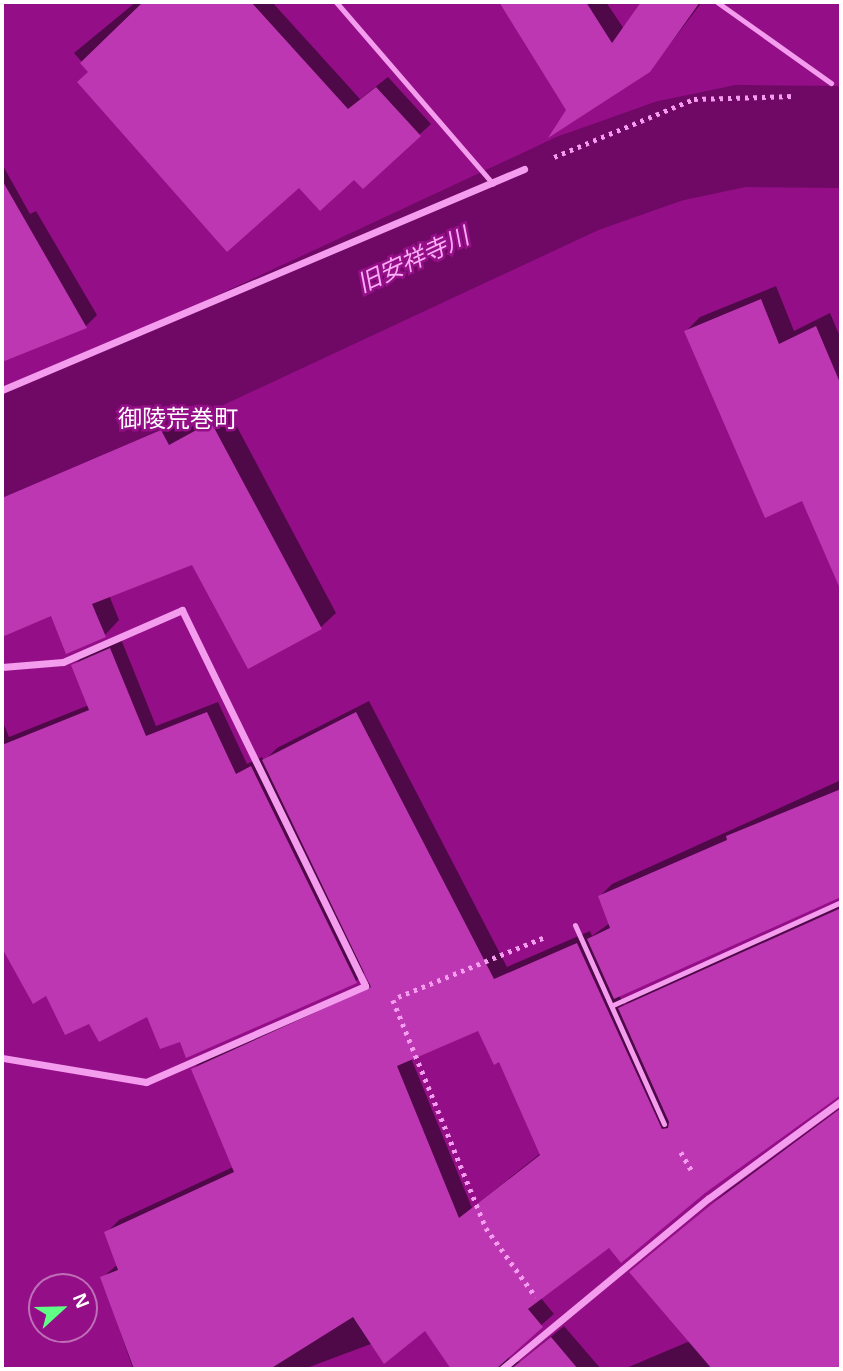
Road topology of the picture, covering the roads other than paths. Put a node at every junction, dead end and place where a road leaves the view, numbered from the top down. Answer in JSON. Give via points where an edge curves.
{"nodes":[{"id":1,"x":336,"y":2,"type":"edge"},
{"id":2,"x":717,"y":2,"type":"edge"},
{"id":3,"x":831,"y":83,"type":"road end"},
{"id":4,"x":524,"y":169,"type":"road end"},
{"id":5,"x":493,"y":184,"type":"junction"},
{"id":6,"x":2,"y":390,"type":"edge"},
{"id":7,"x":2,"y":667,"type":"edge"},
{"id":8,"x":841,"y":902,"type":"edge"},
{"id":9,"x":575,"y":925,"type":"road end"},
{"id":10,"x":613,"y":1005,"type":"junction"},
{"id":11,"x":2,"y":1057,"type":"edge"},
{"id":12,"x":841,"y":1101,"type":"edge"},
{"id":13,"x":664,"y":1124,"type":"road end"},
{"id":14,"x":502,"y":1369,"type":"edge"}],
"edges":[{"from":1,"to":5,"type":"lane"},
{"from":2,"to":3,"type":"lane"},
{"from":4,"to":5,"type":"street"},
{"from":5,"to":6,"type":"street"},
{"from":7,"to":11,"type":"street","via":[[63,662],[182,610],[365,986],[146,1082]]},
{"from":8,"to":10,"type":"lane"},
{"from":9,"to":10,"type":"lane"},
{"from":10,"to":13,"type":"lane"},
{"from":12,"to":14,"type":"street","via":[[709,1198]]}]}
